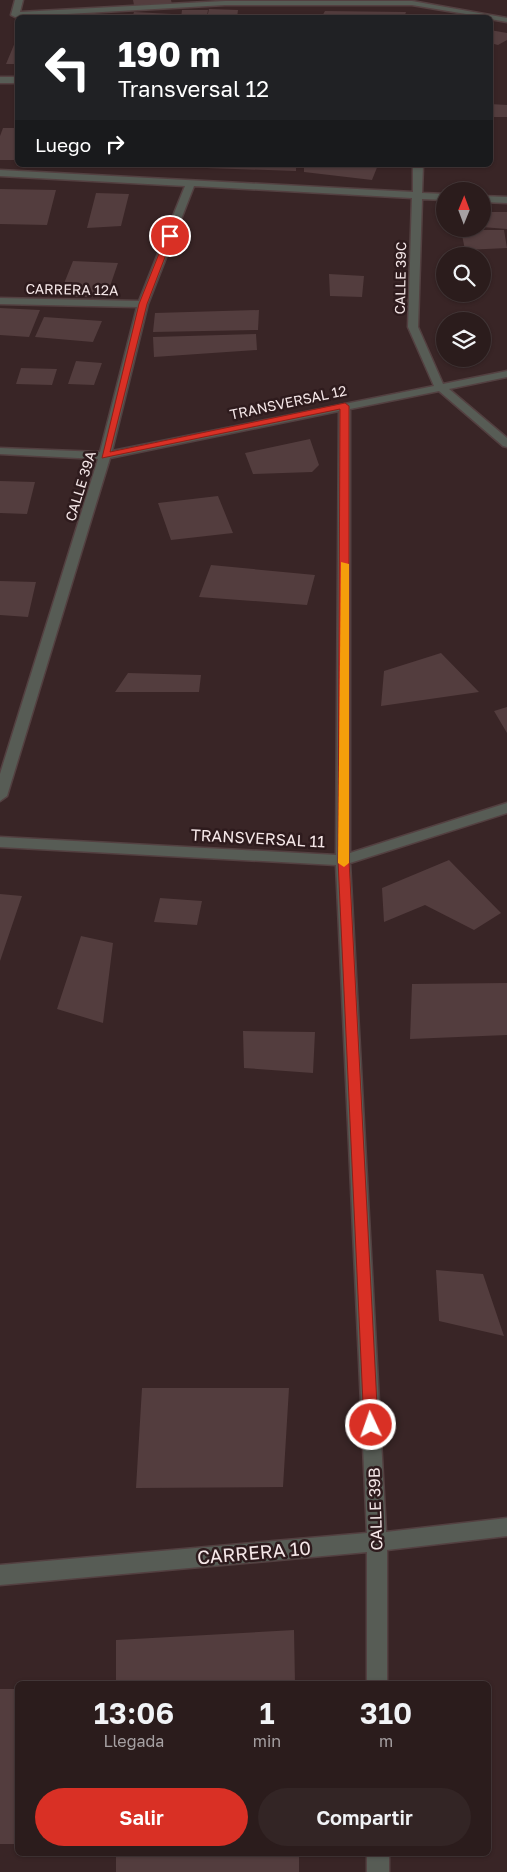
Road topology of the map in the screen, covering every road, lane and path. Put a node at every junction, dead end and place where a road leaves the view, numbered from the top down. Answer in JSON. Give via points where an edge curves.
{"nodes":[{"id":1,"x":19,"y":0,"type":"edge"},
{"id":2,"x":15,"y":15,"type":"edge"},
{"id":3,"x":15,"y":15,"type":"edge"},
{"id":4,"x":473,"y":15,"type":"edge"},
{"id":5,"x":493,"y":18,"type":"edge"},
{"id":6,"x":507,"y":20,"type":"edge"},
{"id":7,"x":0,"y":80,"type":"edge"},
{"id":8,"x":15,"y":80,"type":"edge"},
{"id":9,"x":418,"y":167,"type":"edge"},
{"id":10,"x":0,"y":173,"type":"edge"},
{"id":11,"x":190,"y":184,"type":"junction"},
{"id":12,"x":416,"y":195,"type":"junction"},
{"id":13,"x":436,"y":196,"type":"edge"},
{"id":14,"x":491,"y":199,"type":"edge"},
{"id":15,"x":507,"y":200,"type":"edge"},
{"id":16,"x":0,"y":301,"type":"edge"},
{"id":17,"x":143,"y":304,"type":"junction"},
{"id":18,"x":507,"y":374,"type":"edge"},
{"id":19,"x":438,"y":386,"type":"junction"},
{"id":20,"x":345,"y":406,"type":"junction"},
{"id":21,"x":507,"y":444,"type":"edge"},
{"id":22,"x":0,"y":451,"type":"edge"},
{"id":23,"x":105,"y":456,"type":"junction"},
{"id":24,"x":0,"y":796,"type":"edge"},
{"id":25,"x":507,"y":808,"type":"edge"},
{"id":26,"x":0,"y":842,"type":"edge"},
{"id":27,"x":344,"y":860,"type":"junction"},
{"id":28,"x":507,"y":1527,"type":"edge"},
{"id":29,"x":377,"y":1542,"type":"junction"},
{"id":30,"x":0,"y":1575,"type":"edge"},
{"id":31,"x":377,"y":1681,"type":"edge"},
{"id":32,"x":378,"y":1856,"type":"edge"},
{"id":33,"x":378,"y":1872,"type":"edge"}],
"edges":[{"from":1,"to":2,"type":"street"},
{"from":3,"to":4,"type":"street","via":[[225,2],[413,6]]},
{"from":5,"to":6,"type":"street"},
{"from":7,"to":8,"type":"street"},
{"from":9,"to":12,"type":"street","name":"CALLE 39C"},
{"from":10,"to":11,"type":"street"},
{"from":11,"to":12,"type":"street"},
{"from":11,"to":17,"type":"street","name":"CALLE 39A"},
{"from":12,"to":13,"type":"street"},
{"from":12,"to":19,"type":"street","name":"CALLE 39C","via":[[412,327]]},
{"from":14,"to":15,"type":"street"},
{"from":16,"to":17,"type":"street","name":"CARRERA 12A"},
{"from":17,"to":23,"type":"street","name":"CALLE 39A"},
{"from":18,"to":19,"type":"street","name":"TRANSVERSAL 12"},
{"from":19,"to":20,"type":"street","name":"TRANSVERSAL 12"},
{"from":19,"to":21,"type":"street","name":"CALLE 39C"},
{"from":20,"to":23,"type":"street","name":"TRANSVERSAL 12"},
{"from":20,"to":27,"type":"street","name":"CALLE 39B"},
{"from":22,"to":23,"type":"street","name":"TRANSVERSAL 12"},
{"from":23,"to":24,"type":"street","name":"CALLE 39A"},
{"from":25,"to":27,"type":"street","name":"TRANSVERSAL 11"},
{"from":26,"to":27,"type":"street","name":"TRANSVERSAL 11"},
{"from":27,"to":29,"type":"street","name":"CALLE 39B"},
{"from":28,"to":29,"type":"street","name":"CARRERA 10"},
{"from":29,"to":30,"type":"street","name":"CARRERA 10"},
{"from":29,"to":31,"type":"street","name":"CALLE 39B"},
{"from":32,"to":33,"type":"street"}]}
